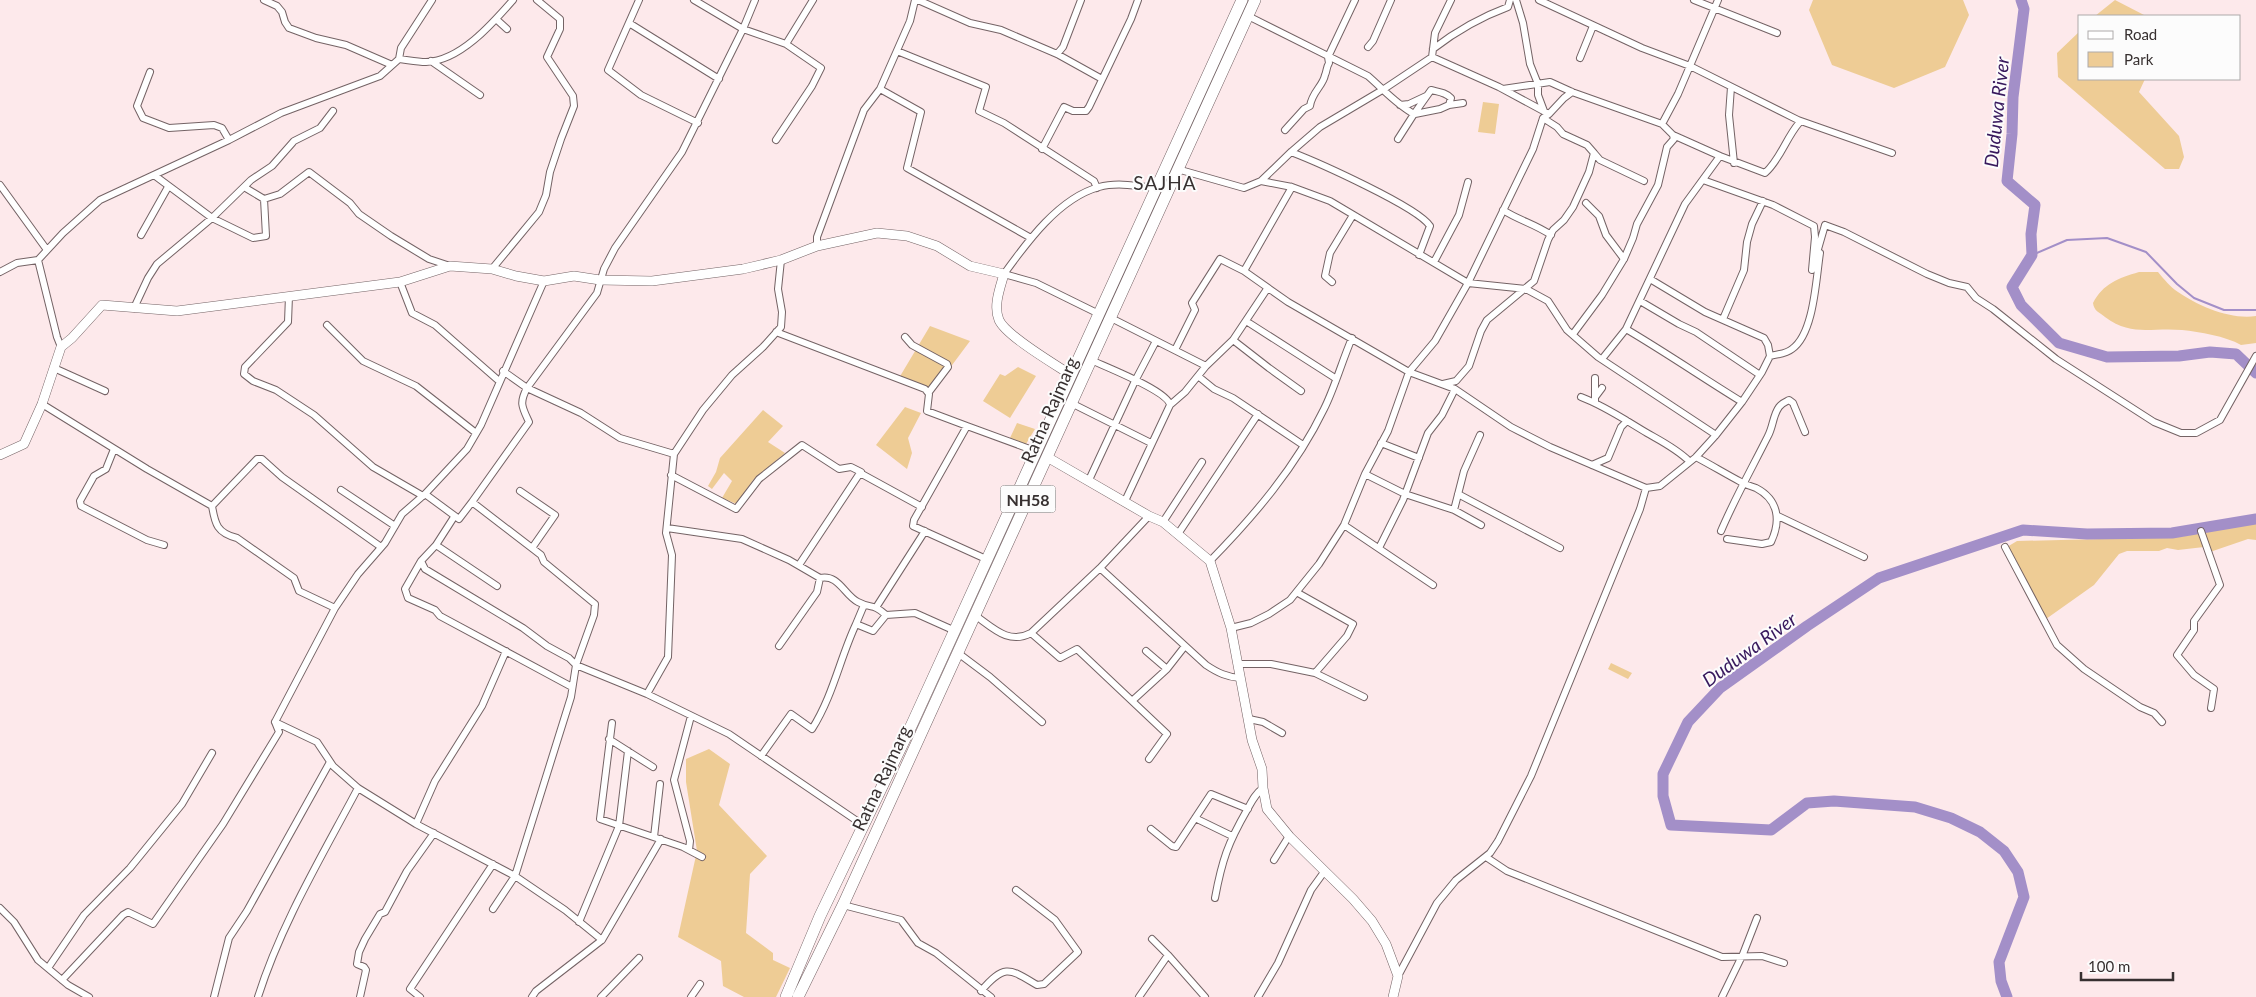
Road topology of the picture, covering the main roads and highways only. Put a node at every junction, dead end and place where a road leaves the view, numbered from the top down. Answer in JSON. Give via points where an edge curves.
{"nodes":[{"id":1,"x":1242,"y":0,"type":"edge"},
{"id":2,"x":1255,"y":0,"type":"edge"},
{"id":3,"x":1042,"y":455,"type":"junction"},
{"id":4,"x":786,"y":997,"type":"edge"},
{"id":5,"x":800,"y":997,"type":"edge"}],
"edges":[{"from":1,"to":3,"type":"highway","name":"Ratna Rajmarg","number":"NH58","via":[[1071,375]]},
{"from":2,"to":3,"type":"highway","name":"Ratna Rajmarg","number":"NH58","via":[[1111,318],[1071,403]]},
{"from":3,"to":4,"type":"highway","name":"Ratna Rajmarg","number":"NH58","via":[[986,559]]},
{"from":3,"to":5,"type":"highway","name":"Ratna Rajmarg","number":"NH58","via":[[976,616]]}]}
